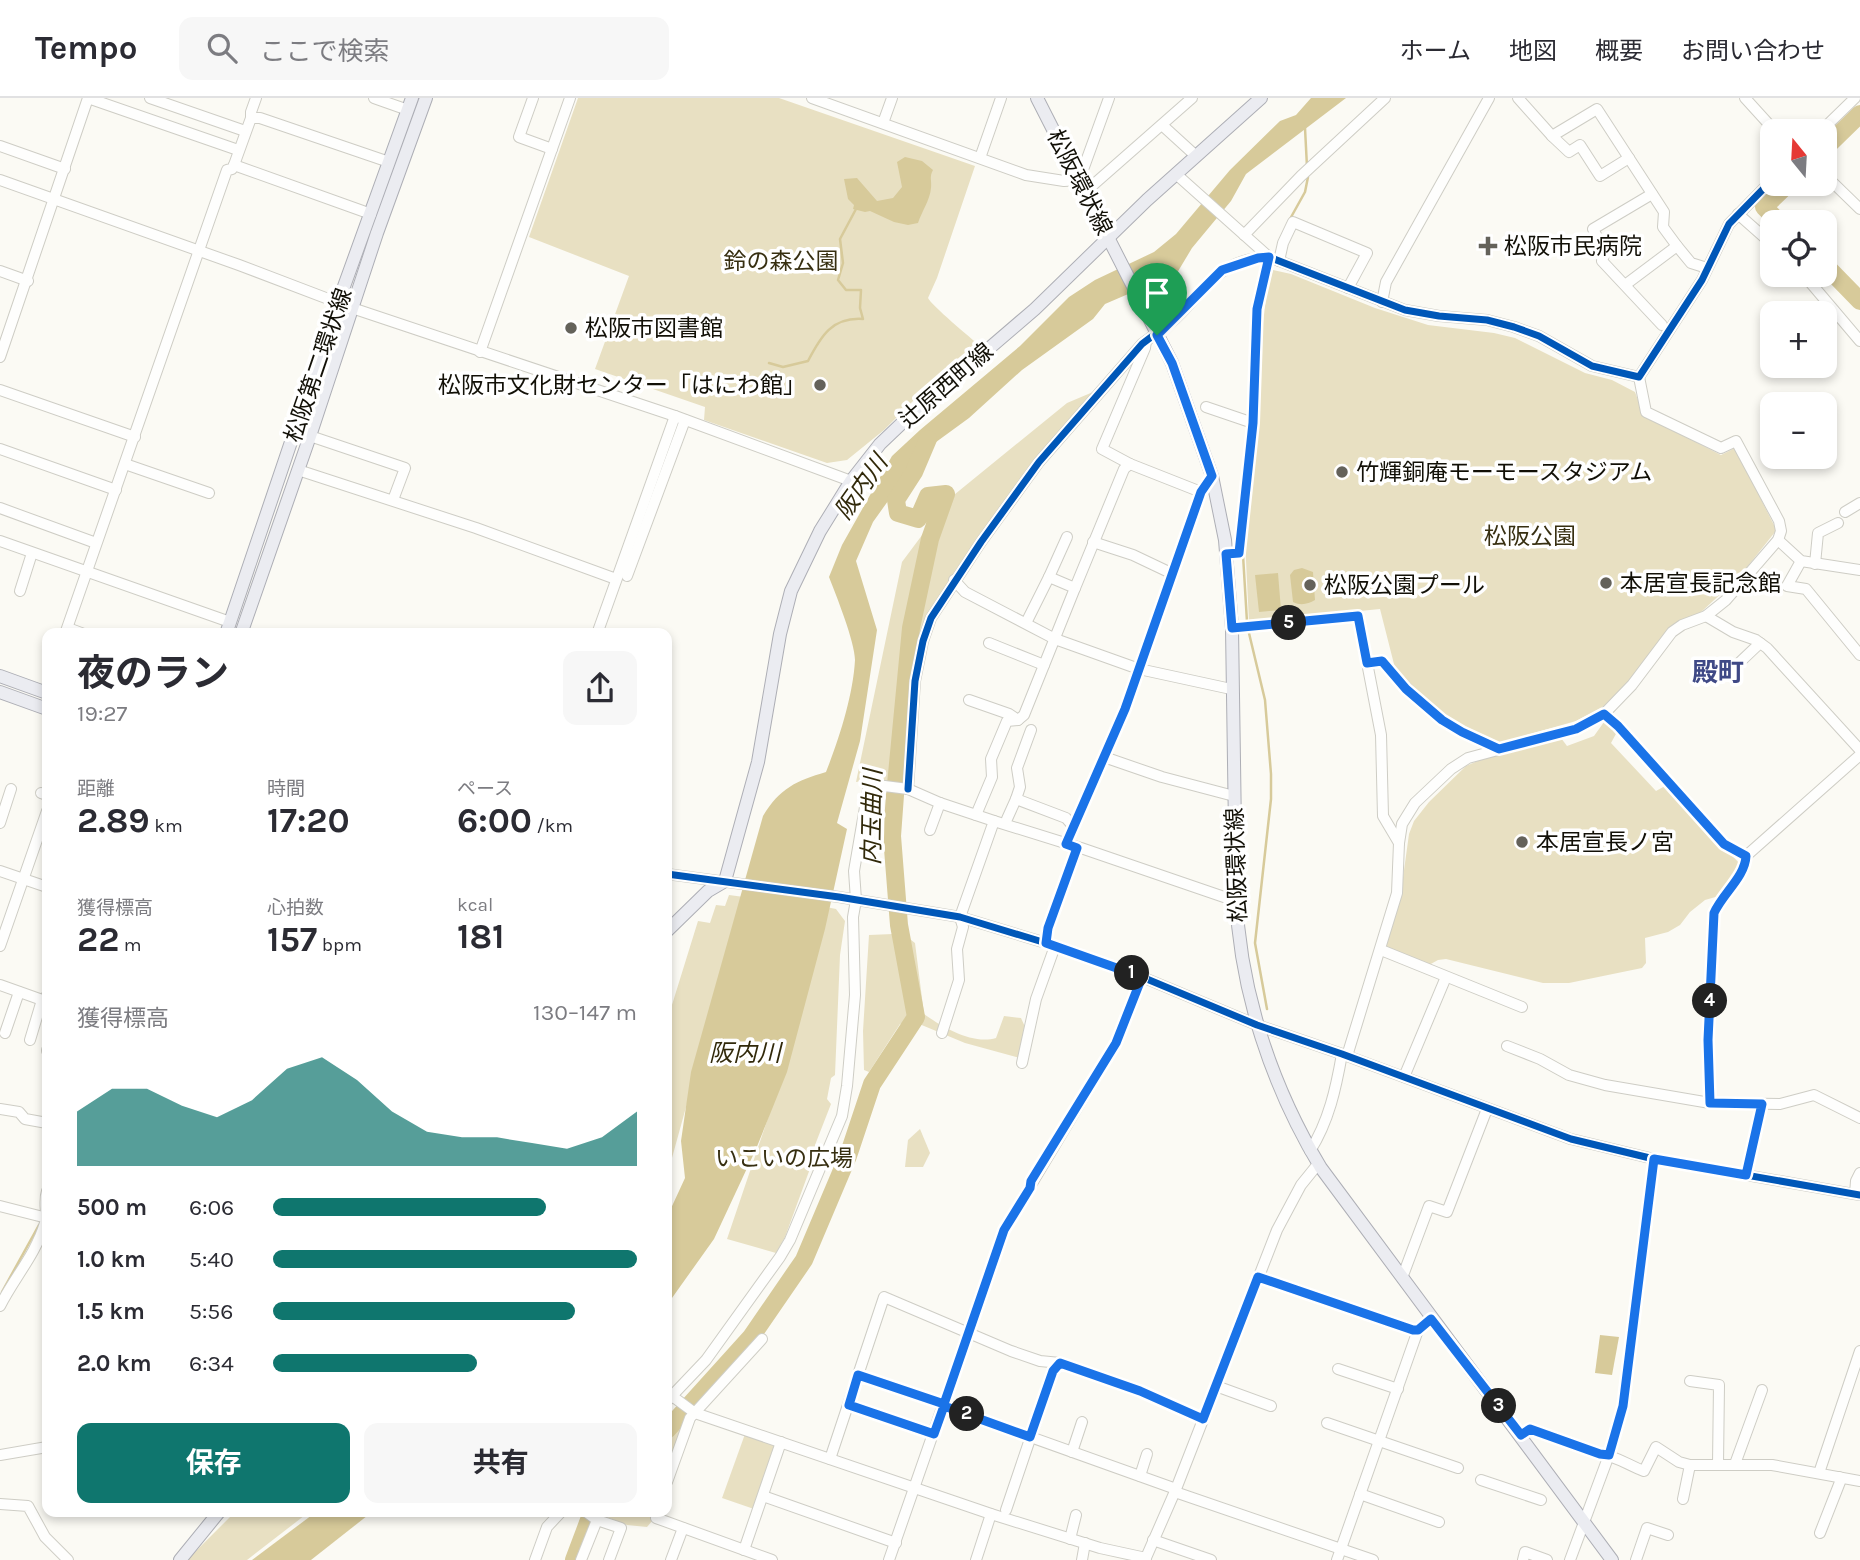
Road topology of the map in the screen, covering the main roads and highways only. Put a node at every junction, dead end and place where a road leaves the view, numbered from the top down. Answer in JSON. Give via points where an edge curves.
{"nodes":[{"id":1,"x":426,"y":98,"type":"edge"},
{"id":2,"x":1037,"y":98,"type":"edge"},
{"id":3,"x":1261,"y":98,"type":"edge"},
{"id":4,"x":410,"y":104,"type":"edge"},
{"id":5,"x":1111,"y":243,"type":"junction"},
{"id":6,"x":228,"y":628,"type":"edge"},
{"id":7,"x":243,"y":628,"type":"edge"},
{"id":8,"x":0,"y":676,"type":"edge"},
{"id":9,"x":42,"y":688,"type":"edge"},
{"id":10,"x":0,"y":692,"type":"edge"},
{"id":11,"x":42,"y":707,"type":"edge"},
{"id":12,"x":672,"y":926,"type":"edge"},
{"id":13,"x":215,"y":1517,"type":"edge"},
{"id":14,"x":180,"y":1560,"type":"edge"},
{"id":15,"x":1612,"y":1560,"type":"edge"}],
"edges":[{"from":1,"to":7,"type":"main road","name":"松阪第二環状線"},
{"from":2,"to":5,"type":"main road","name":"松阪環状線"},
{"from":3,"to":5,"type":"main road","name":"辻原西町線","via":[[1116,229]]},
{"from":4,"to":6,"type":"main road","name":"松阪第二環状線"},
{"from":5,"to":12,"type":"main road","name":"辻原西町線","via":[[894,430],[850,481],[791,591],[758,762],[725,881]]},
{"from":5,"to":15,"type":"main road","name":"松阪環状線","via":[[1152,334],[1172,363],[1212,476],[1225,540],[1232,628],[1239,939],[1258,1026],[1289,1110],[1318,1164]]},
{"from":8,"to":9,"type":"main road"},
{"from":10,"to":11,"type":"main road"},
{"from":13,"to":14,"type":"main road"}]}
